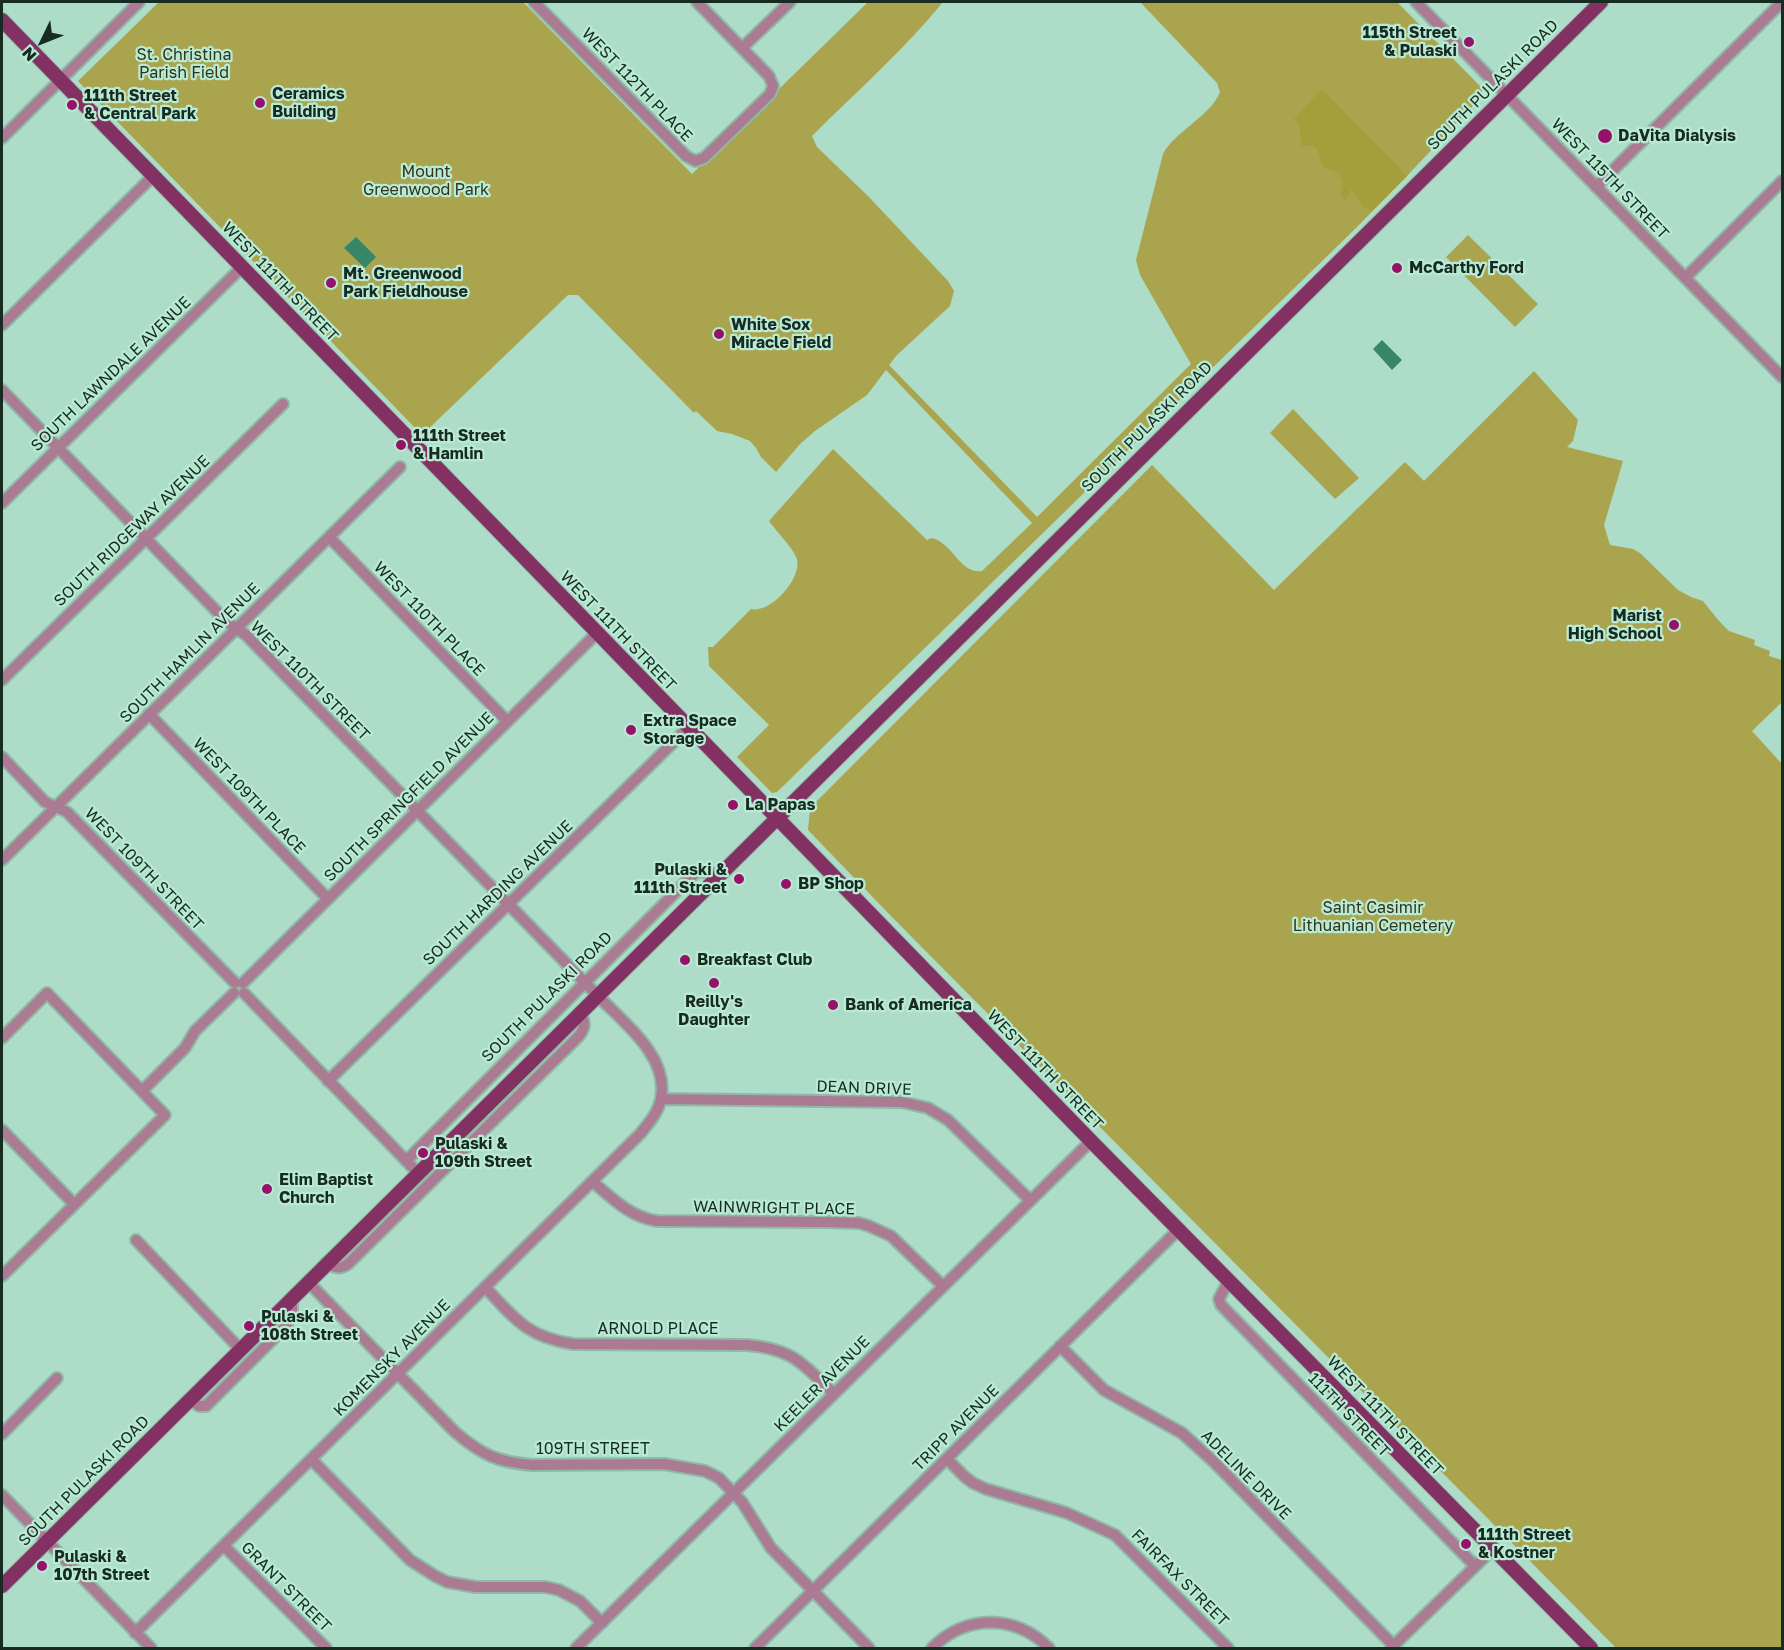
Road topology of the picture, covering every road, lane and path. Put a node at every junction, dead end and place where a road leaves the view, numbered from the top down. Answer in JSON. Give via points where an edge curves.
{"nodes":[{"id":1,"x":140,"y":2,"type":"edge"},
{"id":2,"x":534,"y":2,"type":"edge"},
{"id":3,"x":698,"y":2,"type":"edge"},
{"id":4,"x":790,"y":2,"type":"edge"},
{"id":5,"x":1416,"y":2,"type":"edge"},
{"id":6,"x":1599,"y":2,"type":"edge"},
{"id":7,"x":1779,"y":5,"type":"edge"},
{"id":8,"x":2,"y":20,"type":"edge"},
{"id":9,"x":742,"y":48,"type":"junction"},
{"id":10,"x":60,"y":80,"type":"junction"},
{"id":11,"x":1506,"y":95,"type":"junction"},
{"id":12,"x":2,"y":138,"type":"edge"},
{"id":13,"x":153,"y":176,"type":"junction"},
{"id":14,"x":1782,"y":181,"type":"edge"},
{"id":15,"x":1596,"y":187,"type":"junction"},
{"id":16,"x":242,"y":267,"type":"junction"},
{"id":17,"x":1685,"y":278,"type":"junction"},
{"id":18,"x":2,"y":325,"type":"edge"},
{"id":19,"x":1780,"y":370,"type":"edge"},
{"id":20,"x":2,"y":390,"type":"edge"},
{"id":21,"x":283,"y":404,"type":"dead end"},
{"id":22,"x":57,"y":447,"type":"junction"},
{"id":23,"x":400,"y":467,"type":"dead end"},
{"id":24,"x":2,"y":502,"type":"edge"},
{"id":25,"x":329,"y":537,"type":"junction"},
{"id":26,"x":146,"y":538,"type":"junction"},
{"id":27,"x":236,"y":628,"type":"junction"},
{"id":28,"x":597,"y":633,"type":"junction"},
{"id":29,"x":2,"y":680,"type":"edge"},
{"id":30,"x":149,"y":714,"type":"junction"},
{"id":31,"x":507,"y":721,"type":"junction"},
{"id":32,"x":688,"y":727,"type":"junction"},
{"id":33,"x":2,"y":757,"type":"edge"},
{"id":34,"x":56,"y":806,"type":"junction"},
{"id":35,"x":417,"y":810,"type":"junction"},
{"id":36,"x":776,"y":817,"type":"junction"},
{"id":37,"x":2,"y":860,"type":"edge"},
{"id":38,"x":717,"y":876,"type":"junction"},
{"id":39,"x":328,"y":899,"type":"junction"},
{"id":40,"x":508,"y":904,"type":"junction"},
{"id":41,"x":585,"y":982,"type":"junction"},
{"id":42,"x":239,"y":988,"type":"junction"},
{"id":43,"x":597,"y":995,"type":"junction"},
{"id":44,"x":580,"y":1012,"type":"junction"},
{"id":45,"x":2,"y":1038,"type":"edge"},
{"id":46,"x":328,"y":1081,"type":"junction"},
{"id":47,"x":142,"y":1091,"type":"junction"},
{"id":48,"x":661,"y":1099,"type":"junction"},
{"id":49,"x":2,"y":1130,"type":"edge"},
{"id":50,"x":1091,"y":1141,"type":"junction"},
{"id":51,"x":406,"y":1161,"type":"junction"},
{"id":52,"x":418,"y":1173,"type":"junction"},
{"id":53,"x":593,"y":1182,"type":"junction"},
{"id":54,"x":1030,"y":1200,"type":"junction"},
{"id":55,"x":74,"y":1204,"type":"junction"},
{"id":56,"x":1179,"y":1229,"type":"junction"},
{"id":57,"x":136,"y":1240,"type":"dead end"},
{"id":58,"x":326,"y":1263,"type":"junction"},
{"id":59,"x":2,"y":1276,"type":"edge"},
{"id":60,"x":1229,"y":1281,"type":"junction"},
{"id":61,"x":308,"y":1282,"type":"junction"},
{"id":62,"x":943,"y":1286,"type":"junction"},
{"id":63,"x":485,"y":1287,"type":"junction"},
{"id":64,"x":291,"y":1298,"type":"junction"},
{"id":65,"x":1060,"y":1346,"type":"junction"},
{"id":66,"x":240,"y":1349,"type":"junction"},
{"id":67,"x":397,"y":1374,"type":"junction"},
{"id":68,"x":57,"y":1378,"type":"dead end"},
{"id":69,"x":834,"y":1394,"type":"junction"},
{"id":70,"x":190,"y":1399,"type":"junction"},
{"id":71,"x":2,"y":1434,"type":"edge"},
{"id":72,"x":947,"y":1458,"type":"junction"},
{"id":73,"x":311,"y":1459,"type":"junction"},
{"id":74,"x":734,"y":1492,"type":"junction"},
{"id":75,"x":2,"y":1496,"type":"edge"},
{"id":76,"x":46,"y":1541,"type":"junction"},
{"id":77,"x":224,"y":1546,"type":"junction"},
{"id":78,"x":1492,"y":1549,"type":"junction"},
{"id":79,"x":1475,"y":1566,"type":"junction"},
{"id":80,"x":2,"y":1586,"type":"edge"},
{"id":81,"x":813,"y":1590,"type":"junction"},
{"id":82,"x":602,"y":1623,"type":"junction"},
{"id":83,"x":135,"y":1633,"type":"junction"},
{"id":84,"x":1583,"y":1646,"type":"edge"},
{"id":85,"x":1392,"y":1647,"type":"edge"},
{"id":86,"x":151,"y":1648,"type":"edge"},
{"id":87,"x":326,"y":1648,"type":"edge"},
{"id":88,"x":576,"y":1648,"type":"edge"},
{"id":89,"x":755,"y":1648,"type":"edge"},
{"id":90,"x":869,"y":1648,"type":"edge"},
{"id":91,"x":932,"y":1648,"type":"edge"},
{"id":92,"x":1049,"y":1648,"type":"edge"},
{"id":93,"x":1228,"y":1648,"type":"edge"}],
"edges":[{"from":1,"to":10,"type":"street"},
{"from":2,"to":9,"type":"street","name":"WEST 112TH PLACE","via":[[695,161],[704,158],[770,94],[773,86],[769,76]]},
{"from":3,"to":9,"type":"street"},
{"from":4,"to":9,"type":"street"},
{"from":5,"to":11,"type":"street","name":"WEST 115TH STREET"},
{"from":6,"to":11,"type":"main road","name":"SOUTH PULASKI ROAD"},
{"from":7,"to":15,"type":"street"},
{"from":8,"to":10,"type":"main road","name":"WEST 111TH STREET"},
{"from":10,"to":12,"type":"street"},
{"from":10,"to":13,"type":"main road","name":"WEST 111TH STREET"},
{"from":11,"to":15,"type":"street","name":"WEST 115TH STREET"},
{"from":11,"to":36,"type":"main road","name":"SOUTH PULASKI ROAD"},
{"from":13,"to":16,"type":"main road","name":"WEST 111TH STREET"},
{"from":13,"to":18,"type":"street"},
{"from":14,"to":17,"type":"street"},
{"from":15,"to":17,"type":"street","name":"WEST 115TH STREET"},
{"from":16,"to":22,"type":"street","name":"SOUTH LAWNDALE AVENUE"},
{"from":16,"to":28,"type":"main road","name":"WEST 111TH STREET"},
{"from":17,"to":19,"type":"street","name":"WEST 115TH STREET"},
{"from":20,"to":22,"type":"street","name":"WEST 110TH STREET"},
{"from":21,"to":26,"type":"street","name":"SOUTH RIDGEWAY AVENUE"},
{"from":22,"to":24,"type":"street","name":"SOUTH LAWNDALE AVENUE"},
{"from":22,"to":26,"type":"street","name":"WEST 110TH STREET"},
{"from":23,"to":25,"type":"street","name":"SOUTH HAMLIN AVENUE"},
{"from":25,"to":27,"type":"street","name":"SOUTH HAMLIN AVENUE"},
{"from":25,"to":31,"type":"street","name":"WEST 110TH PLACE"},
{"from":26,"to":27,"type":"street","name":"WEST 110TH STREET"},
{"from":26,"to":29,"type":"street","name":"SOUTH RIDGEWAY AVENUE"},
{"from":27,"to":30,"type":"street","name":"SOUTH HAMLIN AVENUE"},
{"from":27,"to":35,"type":"street","name":"WEST 110TH STREET"},
{"from":28,"to":31,"type":"street","name":"SOUTH SPRINGFIELD AVENUE"},
{"from":28,"to":32,"type":"main road","name":"WEST 111TH STREET"},
{"from":30,"to":34,"type":"street","name":"SOUTH HAMLIN AVENUE"},
{"from":30,"to":39,"type":"street","name":"WEST 109TH PLACE"},
{"from":31,"to":35,"type":"street","name":"SOUTH SPRINGFIELD AVENUE"},
{"from":32,"to":36,"type":"main road","name":"WEST 111TH STREET"},
{"from":32,"to":40,"type":"street","name":"SOUTH HARDING AVENUE"},
{"from":33,"to":34,"type":"street","name":"WEST 109TH STREET","via":[[45,802]]},
{"from":34,"to":37,"type":"street","name":"SOUTH HAMLIN AVENUE"},
{"from":34,"to":42,"type":"street","name":"WEST 109TH STREET","via":[[67,812]]},
{"from":35,"to":39,"type":"street","name":"SOUTH SPRINGFIELD AVENUE"},
{"from":35,"to":40,"type":"street","name":"WEST 110TH STREET"},
{"from":36,"to":38,"type":"main road","name":"SOUTH PULASKI ROAD"},
{"from":36,"to":50,"type":"main road","name":"WEST 111TH STREET"},
{"from":38,"to":41,"type":"street","name":"SOUTH PULASKI ROAD","via":[[704,871],[695,873]]},
{"from":38,"to":43,"type":"main road","name":"SOUTH PULASKI ROAD"},
{"from":39,"to":42,"type":"street","name":"SOUTH SPRINGFIELD AVENUE"},
{"from":40,"to":41,"type":"street","name":"WEST 110TH STREET"},
{"from":40,"to":46,"type":"street","name":"SOUTH HARDING AVENUE"},
{"from":41,"to":43,"type":"street","name":"WEST 110TH STREET"},
{"from":41,"to":51,"type":"street","name":"SOUTH PULASKI ROAD"},
{"from":42,"to":46,"type":"street","name":"WEST 109TH STREET"},
{"from":42,"to":47,"type":"street","name":"SOUTH SPRINGFIELD AVENUE"},
{"from":43,"to":44,"type":"main road","name":"SOUTH PULASKI ROAD"},
{"from":43,"to":48,"type":"street","name":"WEST 110TH STREET","via":[[656,1061]]},
{"from":44,"to":52,"type":"main road","name":"SOUTH PULASKI ROAD"},
{"from":44,"to":58,"type":"street","name":"SOUTH PULASKI ROAD","via":[[585,1024],[579,1036],[348,1264],[337,1268]]},
{"from":45,"to":47,"type":"street","via":[[47,993]]},
{"from":46,"to":51,"type":"street","name":"WEST 109TH STREET"},
{"from":47,"to":55,"type":"street","via":[[165,1115]]},
{"from":48,"to":53,"type":"street","name":"KOMENSKY AVENUE","via":[[640,1134]]},
{"from":48,"to":54,"type":"street","name":"DEAN DRIVE","via":[[902,1102],[922,1106],[957,1127]]},
{"from":49,"to":55,"type":"street"},
{"from":50,"to":54,"type":"street","name":"KEELER AVENUE"},
{"from":50,"to":56,"type":"main road","name":"WEST 111TH STREET"},
{"from":51,"to":52,"type":"street","name":"WEST 109TH STREET"},
{"from":52,"to":58,"type":"main road","name":"SOUTH PULASKI ROAD"},
{"from":53,"to":62,"type":"street","name":"WAINWRIGHT PLACE","via":[[622,1208],[648,1220],[859,1223],[891,1236]]},
{"from":53,"to":63,"type":"street","name":"KOMENSKY AVENUE"},
{"from":54,"to":62,"type":"street","name":"KEELER AVENUE"},
{"from":55,"to":59,"type":"street"},
{"from":56,"to":60,"type":"main road","name":"WEST 111TH STREET"},
{"from":56,"to":65,"type":"street","name":"TRIPP AVENUE"},
{"from":57,"to":66,"type":"street"},
{"from":58,"to":61,"type":"main road","name":"SOUTH PULASKI ROAD"},
{"from":60,"to":78,"type":"main road","name":"WEST 111TH STREET"},
{"from":60,"to":79,"type":"street","name":"111TH STREET","via":[[1219,1299],[1221,1305]]},
{"from":61,"to":64,"type":"main road","name":"SOUTH PULASKI ROAD"},
{"from":61,"to":67,"type":"street","name":"109TH STREET"},
{"from":62,"to":69,"type":"street","name":"KEELER AVENUE"},
{"from":63,"to":67,"type":"street","name":"KOMENSKY AVENUE"},
{"from":63,"to":69,"type":"street","name":"ARNOLD PLACE","via":[[520,1324],[543,1338],[573,1344],[770,1347],[801,1362]]},
{"from":64,"to":66,"type":"main road","name":"SOUTH PULASKI ROAD"},
{"from":64,"to":70,"type":"street","via":[[292,1313],[286,1326],[206,1406]]},
{"from":65,"to":72,"type":"street","name":"TRIPP AVENUE"},
{"from":65,"to":85,"type":"street","name":"ADELINE DRIVE","via":[[1104,1390],[1182,1433]]},
{"from":66,"to":70,"type":"main road","name":"SOUTH PULASKI ROAD"},
{"from":67,"to":73,"type":"street","name":"KOMENSKY AVENUE"},
{"from":67,"to":74,"type":"street","name":"109TH STREET","via":[[455,1432],[490,1457],[532,1465],[664,1464],[705,1472],[719,1478]]},
{"from":68,"to":71,"type":"street"},
{"from":69,"to":74,"type":"street","name":"KEELER AVENUE"},
{"from":70,"to":76,"type":"main road","name":"SOUTH PULASKI ROAD"},
{"from":72,"to":81,"type":"street","name":"TRIPP AVENUE"},
{"from":72,"to":93,"type":"street","name":"FAIRFAX STREET","via":[[986,1490],[1067,1513],[1115,1534]]},
{"from":73,"to":77,"type":"street","name":"KOMENSKY AVENUE"},
{"from":73,"to":82,"type":"street","via":[[410,1560],[435,1576],[476,1587],[559,1590],[580,1601]]},
{"from":74,"to":81,"type":"street","name":"109TH STREET","via":[[771,1548]]},
{"from":74,"to":82,"type":"street","name":"KEELER AVENUE"},
{"from":75,"to":76,"type":"street"},
{"from":76,"to":80,"type":"main road","name":"SOUTH PULASKI ROAD"},
{"from":76,"to":83,"type":"street"},
{"from":77,"to":83,"type":"street","name":"KOMENSKY AVENUE"},
{"from":77,"to":87,"type":"street","name":"GRANT STREET"},
{"from":78,"to":79,"type":"street"},
{"from":78,"to":84,"type":"main road","name":"WEST 111TH STREET"},
{"from":79,"to":85,"type":"street"},
{"from":81,"to":89,"type":"street","name":"TRIPP AVENUE"},
{"from":81,"to":90,"type":"street","name":"109TH STREET"},
{"from":82,"to":88,"type":"street","name":"KEELER AVENUE"},
{"from":83,"to":86,"type":"street"},
{"from":91,"to":92,"type":"street","via":[[955,1632],[995,1622],[1019,1628]]}]}
